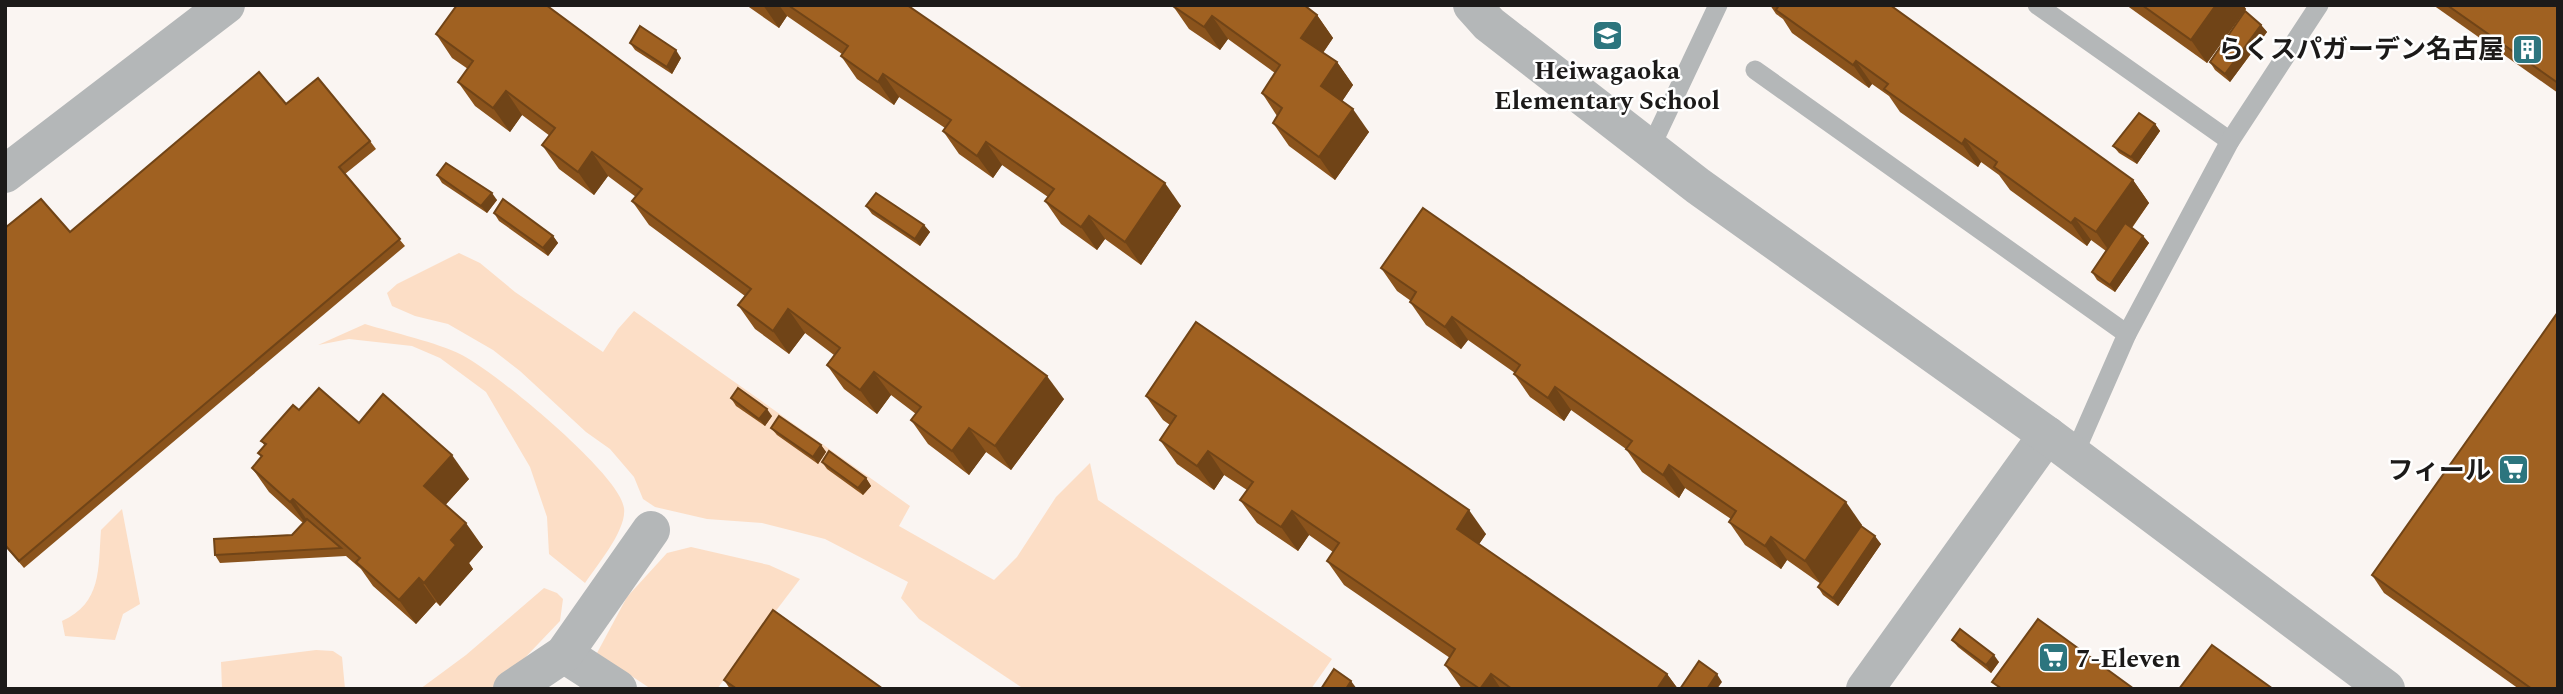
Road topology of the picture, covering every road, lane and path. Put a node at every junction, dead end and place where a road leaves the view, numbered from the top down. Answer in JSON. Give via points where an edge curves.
{"nodes":[{"id":1,"x":226,"y":5,"type":"edge"},
{"id":2,"x":1472,"y":5,"type":"edge"},
{"id":3,"x":1718,"y":5,"type":"edge"},
{"id":4,"x":2037,"y":5,"type":"edge"},
{"id":5,"x":2319,"y":5,"type":"edge"},
{"id":6,"x":1755,"y":70,"type":"dead end"},
{"id":7,"x":2230,"y":141,"type":"junction"},
{"id":8,"x":1650,"y":149,"type":"junction"},
{"id":9,"x":5,"y":174,"type":"edge"},
{"id":10,"x":2127,"y":334,"type":"junction"},
{"id":11,"x":2060,"y":445,"type":"junction"},
{"id":12,"x":652,"y":530,"type":"dead end"},
{"id":13,"x":564,"y":654,"type":"junction"},
{"id":14,"x":512,"y":689,"type":"edge"},
{"id":15,"x":618,"y":689,"type":"edge"},
{"id":16,"x":1866,"y":689,"type":"edge"},
{"id":17,"x":2386,"y":689,"type":"edge"}],
"edges":[{"from":1,"to":9,"type":"street"},
{"from":2,"to":8,"type":"street","via":[[1489,24]]},
{"from":3,"to":8,"type":"lane"},
{"from":4,"to":7,"type":"lane"},
{"from":5,"to":7,"type":"lane"},
{"from":6,"to":10,"type":"lane"},
{"from":7,"to":10,"type":"lane"},
{"from":8,"to":11,"type":"street"},
{"from":10,"to":11,"type":"lane"},
{"from":11,"to":16,"type":"street"},
{"from":11,"to":17,"type":"street"},
{"from":12,"to":13,"type":"street"},
{"from":13,"to":14,"type":"street"},
{"from":13,"to":15,"type":"street"}]}
